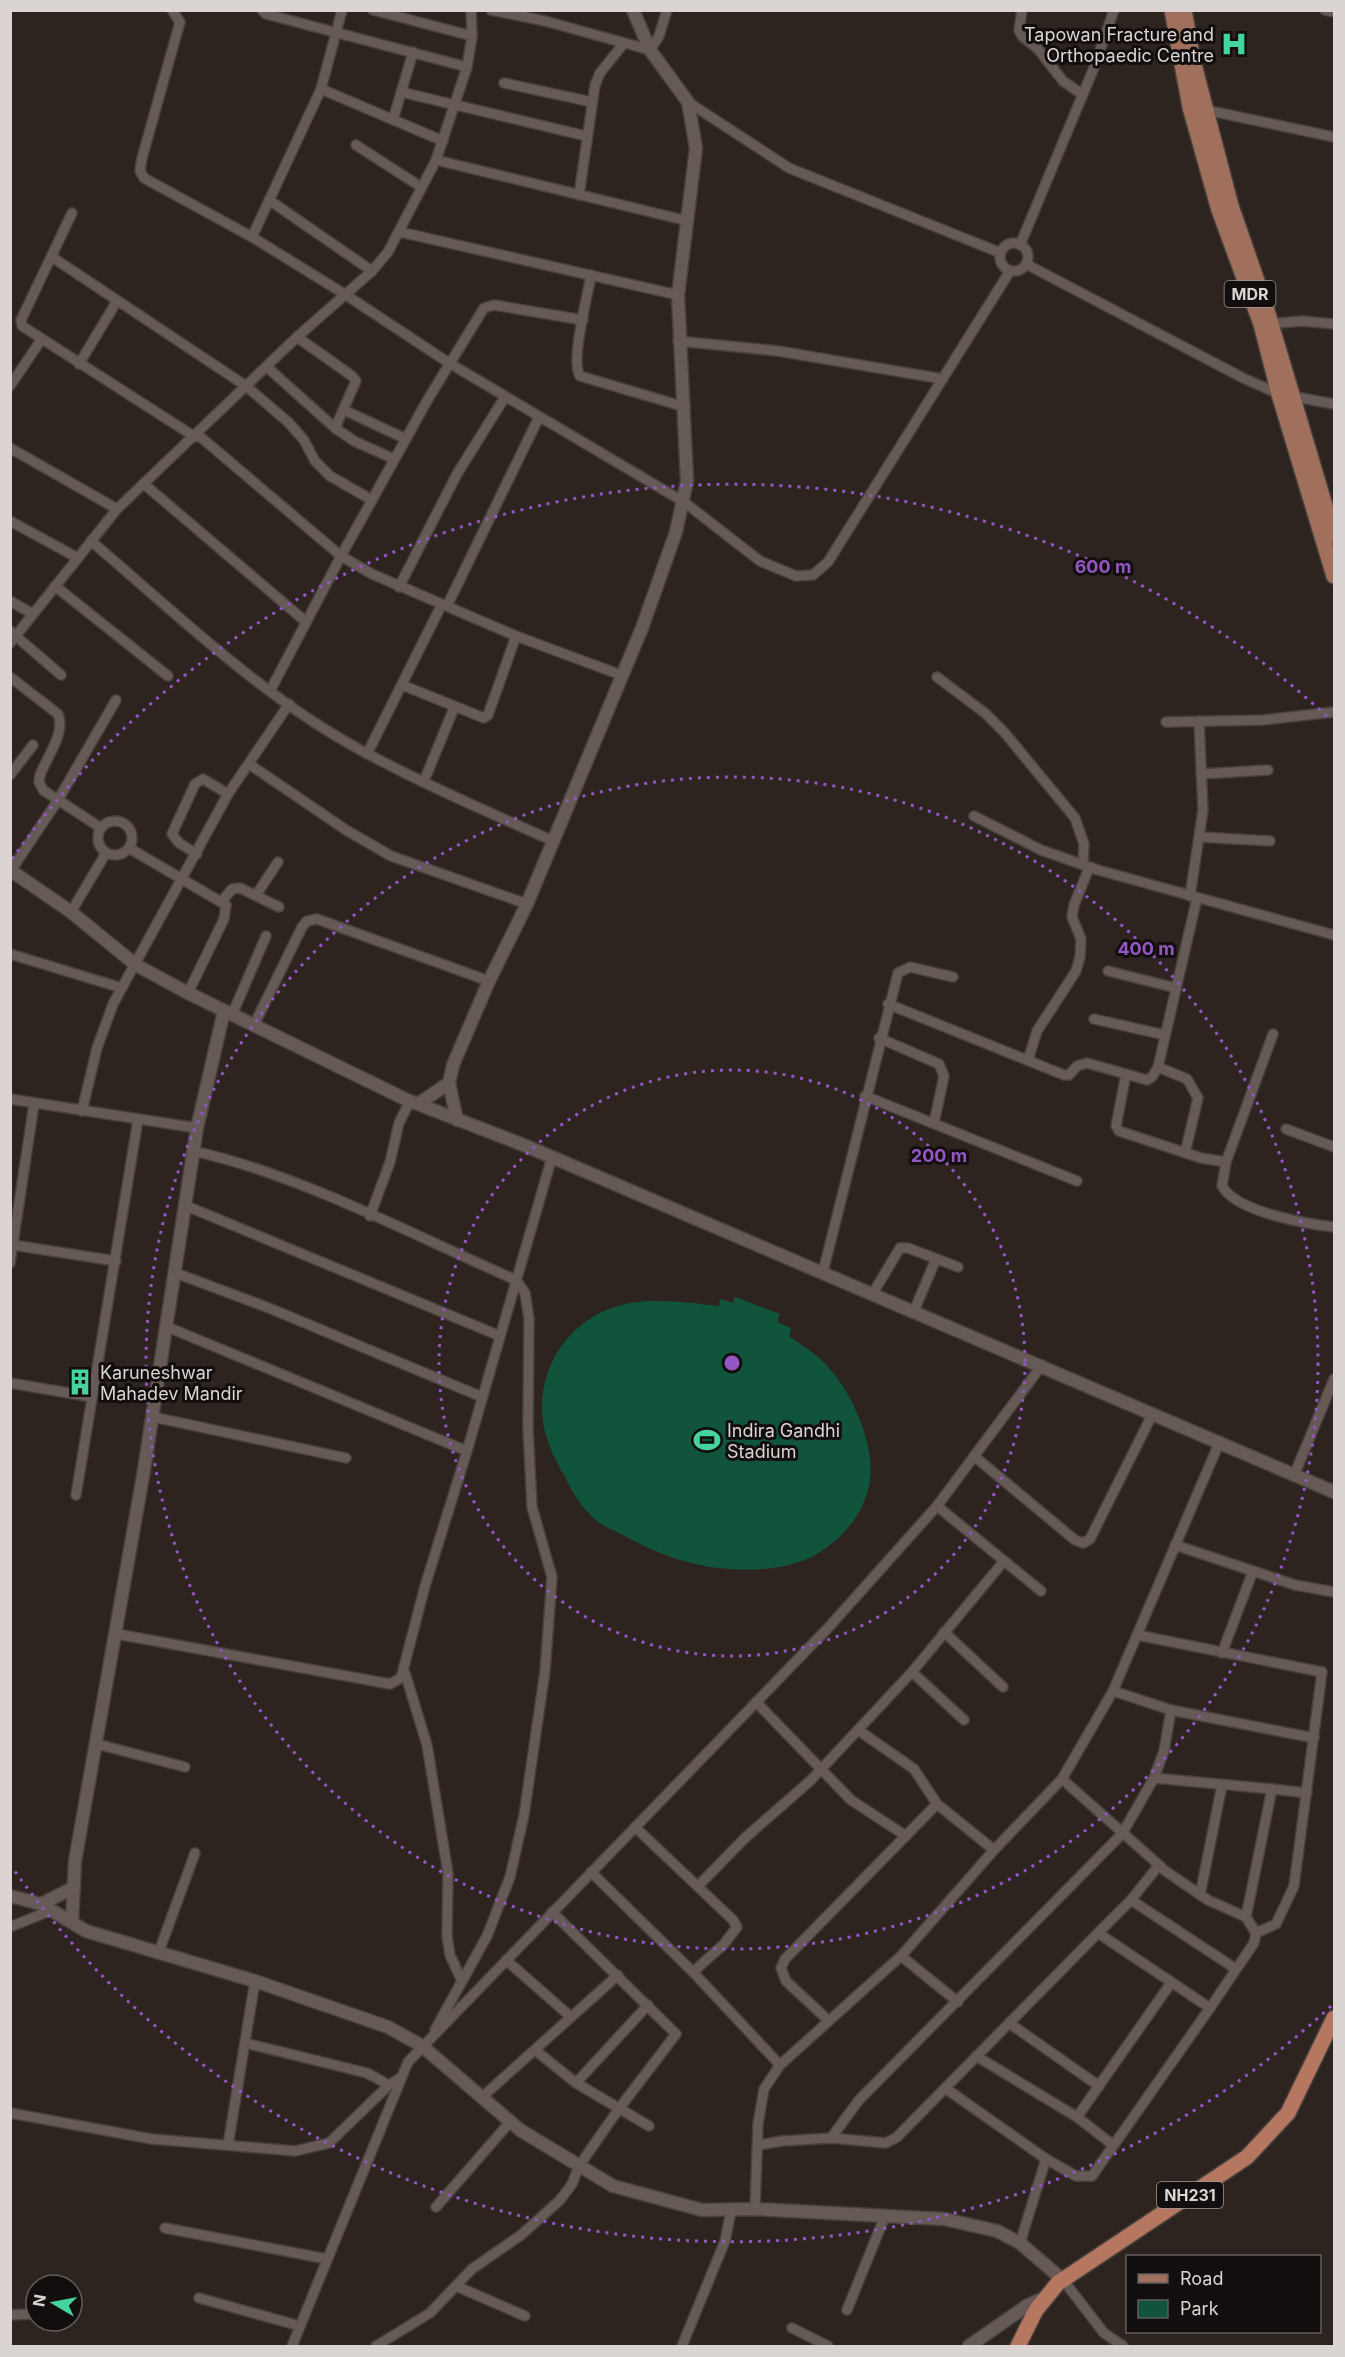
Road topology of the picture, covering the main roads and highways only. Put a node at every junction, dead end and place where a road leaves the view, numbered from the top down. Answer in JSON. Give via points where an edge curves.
{"nodes":[{"id":1,"x":1172,"y":10,"type":"edge"},
{"id":2,"x":1184,"y":10,"type":"edge"},
{"id":3,"x":1266,"y":324,"type":"junction"},
{"id":4,"x":1286,"y":395,"type":"junction"},
{"id":5,"x":1335,"y":536,"type":"edge"},
{"id":6,"x":1335,"y":576,"type":"edge"},
{"id":7,"x":1335,"y":2018,"type":"edge"},
{"id":8,"x":1018,"y":2346,"type":"edge"}],
"edges":[{"from":1,"to":3,"type":"main road","number":"MDR","via":[[1180,65],[1219,210]]},
{"from":2,"to":3,"type":"main road","number":"MDR","via":[[1193,61]]},
{"from":3,"to":4,"type":"main road","number":"MDR"},
{"from":4,"to":5,"type":"main road","number":"MDR"},
{"from":4,"to":6,"type":"main road","number":"MDR"},
{"from":7,"to":8,"type":"highway","number":"NH231","via":[[1288,2113],[1247,2157],[1063,2280],[1036,2310]]}]}
